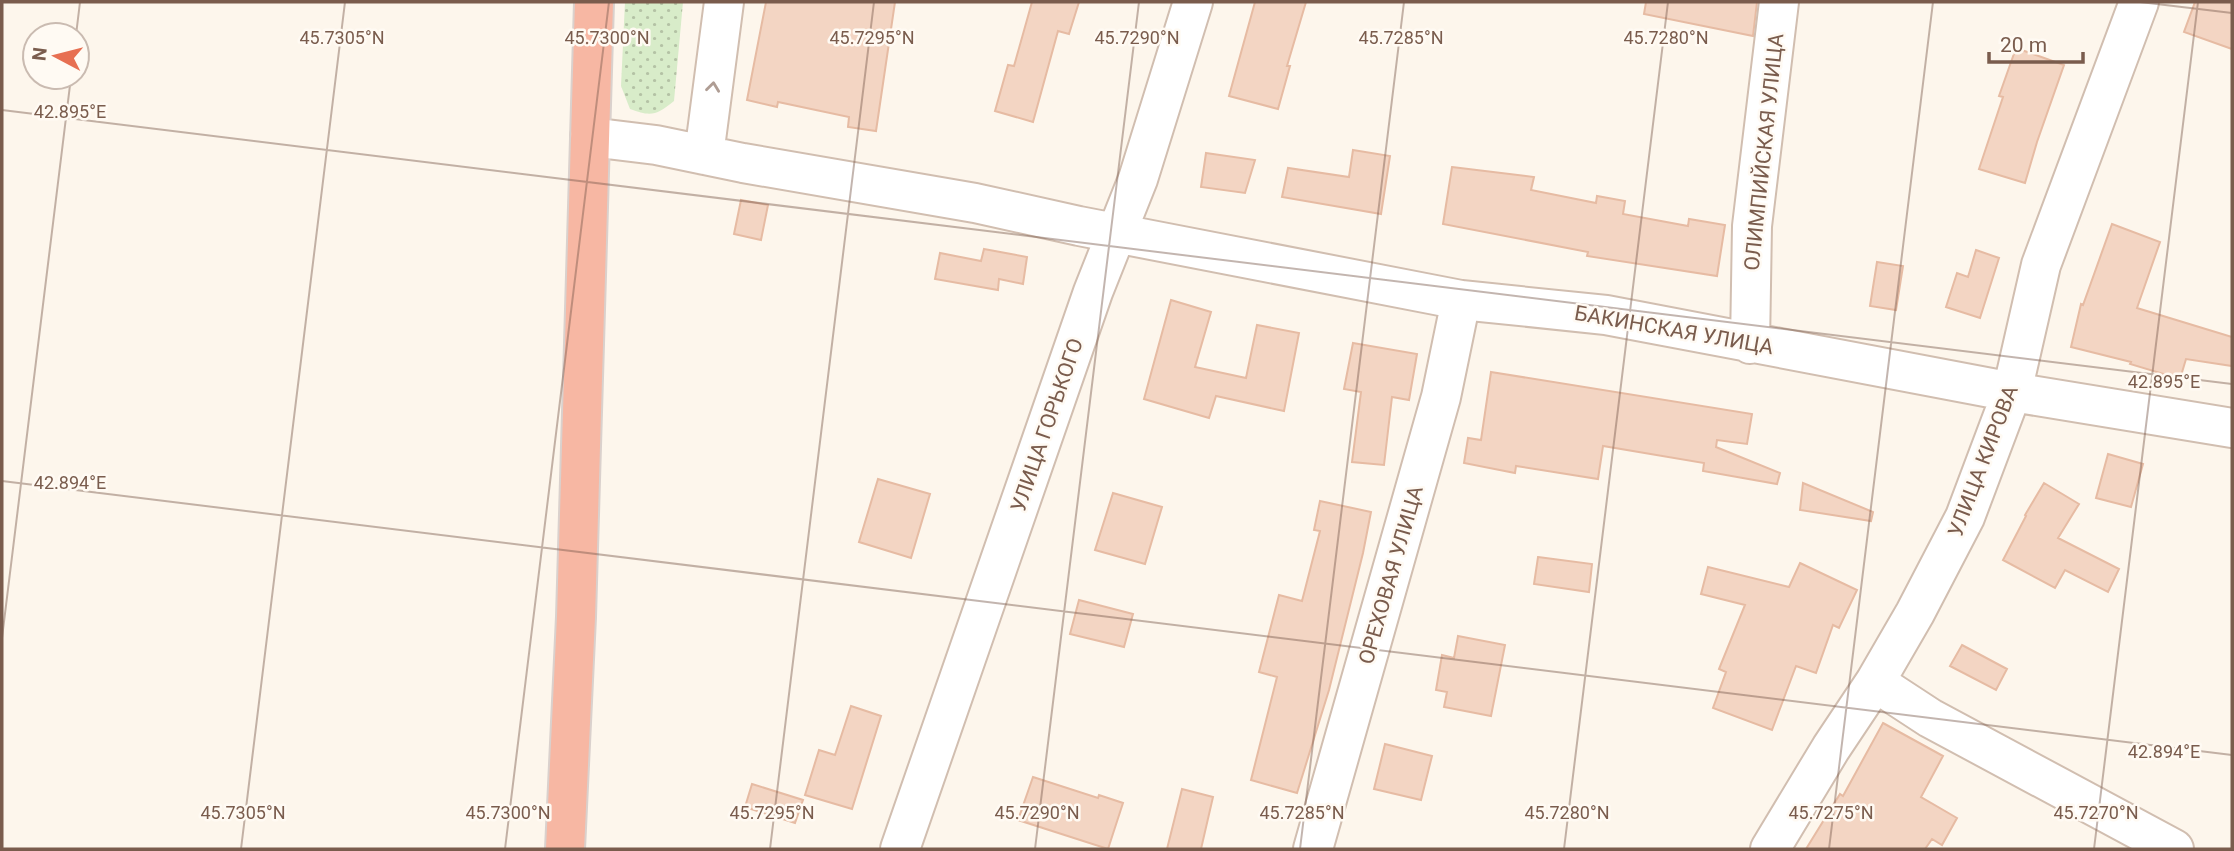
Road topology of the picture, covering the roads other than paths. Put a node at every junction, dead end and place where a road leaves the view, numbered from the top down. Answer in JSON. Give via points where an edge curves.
{"nodes":[{"id":1,"x":594,"y":2,"type":"edge"},
{"id":2,"x":723,"y":2,"type":"edge"},
{"id":3,"x":1193,"y":2,"type":"edge"},
{"id":4,"x":1779,"y":2,"type":"edge"},
{"id":5,"x":2139,"y":2,"type":"edge"},
{"id":6,"x":590,"y":137,"type":"junction"},
{"id":7,"x":704,"y":155,"type":"junction"},
{"id":8,"x":1115,"y":232,"type":"junction"},
{"id":9,"x":1461,"y":300,"type":"junction"},
{"id":10,"x":1750,"y":344,"type":"junction"},
{"id":11,"x":2012,"y":392,"type":"junction"},
{"id":12,"x":2232,"y":428,"type":"edge"},
{"id":13,"x":1875,"y":682,"type":"junction"},
{"id":14,"x":565,"y":849,"type":"edge"},
{"id":15,"x":900,"y":849,"type":"edge"},
{"id":16,"x":1313,"y":849,"type":"edge"},
{"id":17,"x":1770,"y":849,"type":"edge"},
{"id":18,"x":2174,"y":849,"type":"edge"}],
"edges":[{"from":1,"to":6,"type":"highway"},
{"from":7,"to":2,"type":"street","one_way":true},
{"from":3,"to":8,"type":"street","name":"УЛИЦА ГОРЬКОГО","via":[[1138,180]]},
{"from":4,"to":10,"type":"street","name":"ОЛИМПИЙСКАЯ УЛИЦА","via":[[1752,226]]},
{"from":5,"to":11,"type":"street","name":"УЛИЦА КИРОВА","via":[[2041,265]]},
{"from":6,"to":7,"type":"street","name":"БАКИНСКАЯ УЛИЦА"},
{"from":6,"to":14,"type":"highway"},
{"from":7,"to":8,"type":"street","name":"БАКИНСКАЯ УЛИЦА"},
{"from":8,"to":9,"type":"street","name":"БАКИНСКАЯ УЛИЦА"},
{"from":8,"to":15,"type":"street","name":"УЛИЦА ГОРЬКОГО"},
{"from":9,"to":10,"type":"street","name":"БАКИНСКАЯ УЛИЦА","via":[[1606,315]]},
{"from":9,"to":16,"type":"street","name":"ОРЕХОВАЯ УЛИЦА","via":[[1441,397]]},
{"from":10,"to":11,"type":"street","name":"БАКИНСКАЯ УЛИЦА"},
{"from":11,"to":12,"type":"street","name":"БАКИНСКАЯ УЛИЦА"},
{"from":11,"to":13,"type":"street","name":"УЛИЦА КИРОВА","via":[[1965,517]]},
{"from":13,"to":17,"type":"street","name":"УЛИЦА КИРОВА"},
{"from":13,"to":18,"type":"street","via":[[1930,718]]}]}
